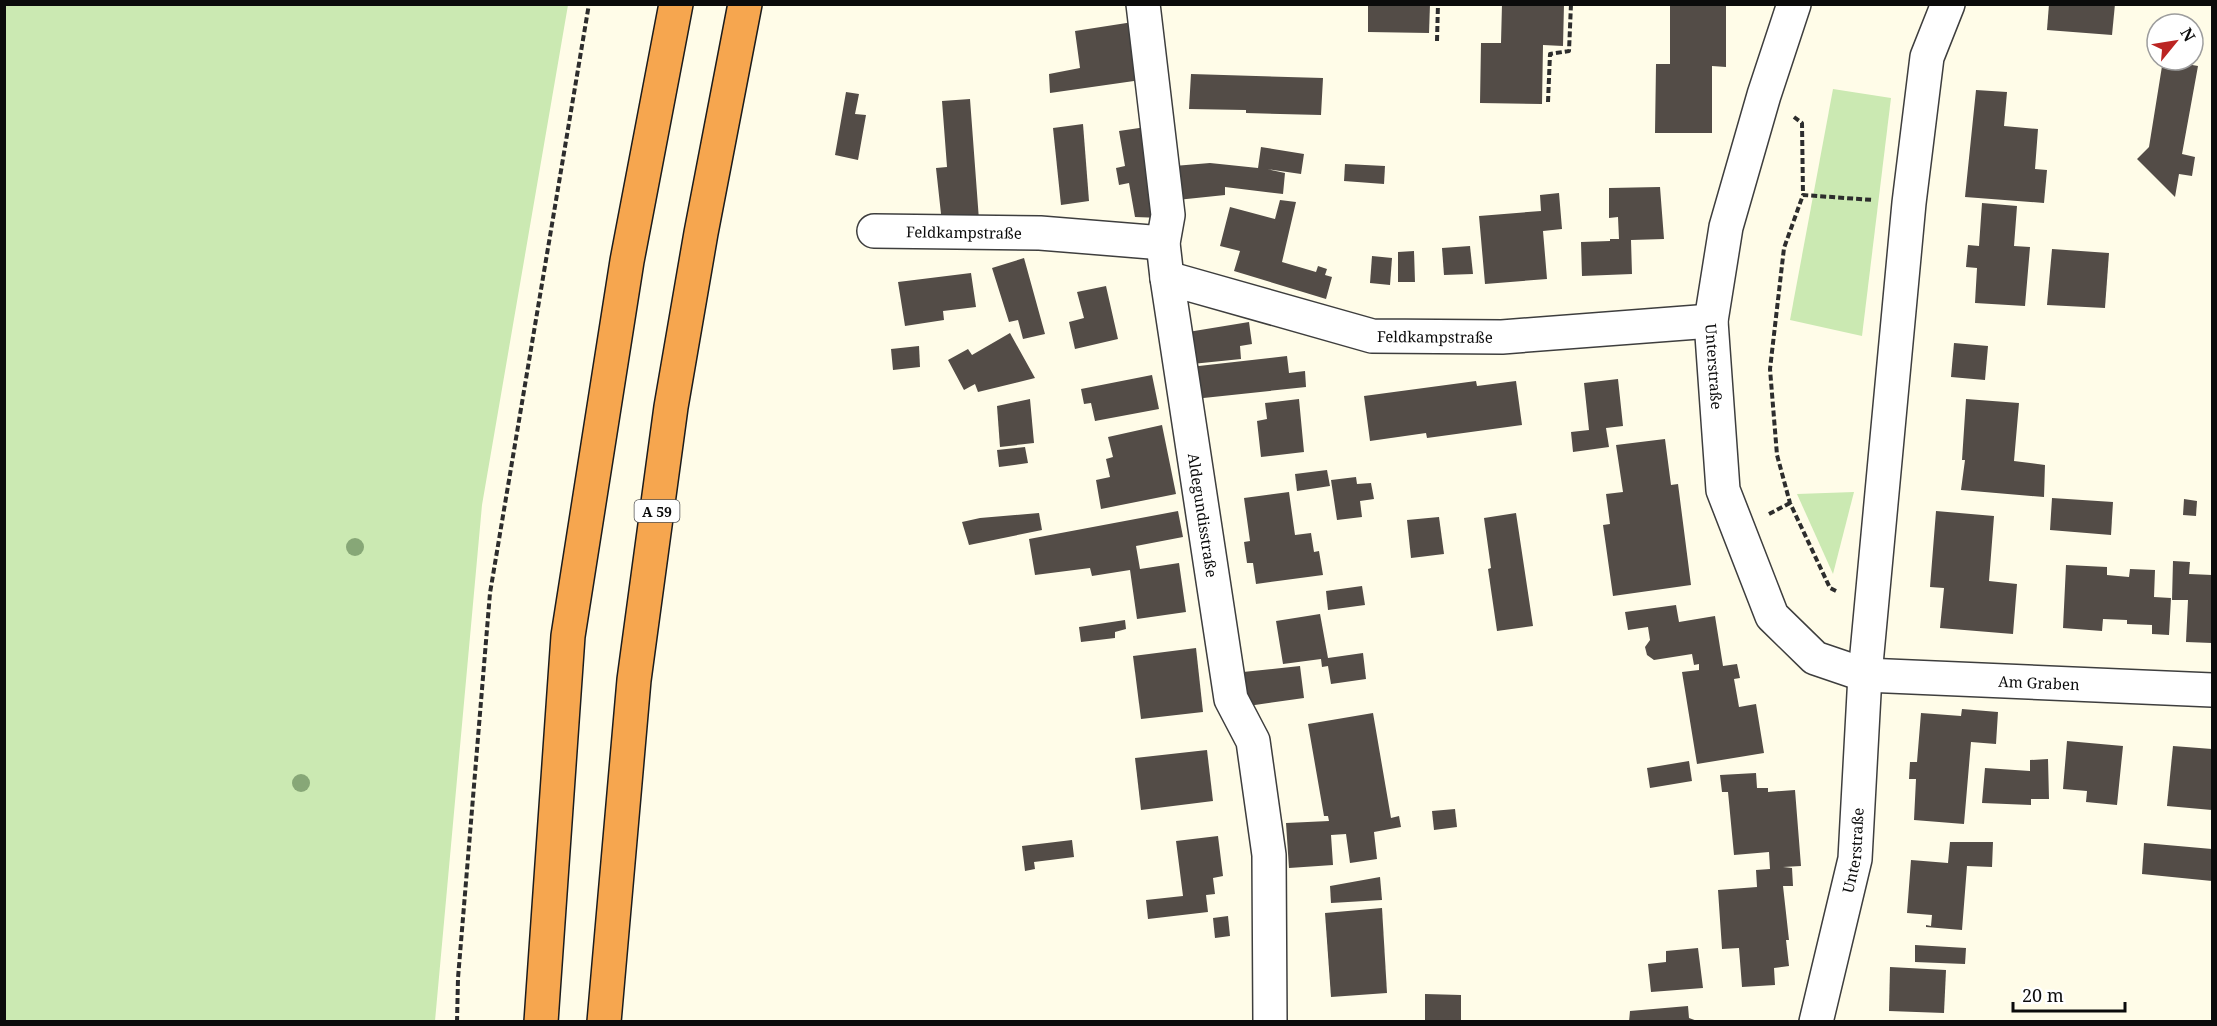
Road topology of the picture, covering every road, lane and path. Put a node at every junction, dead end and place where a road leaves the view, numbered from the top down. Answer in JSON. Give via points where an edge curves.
{"nodes":[{"id":1,"x":589,"y":4,"type":"edge"},
{"id":2,"x":676,"y":4,"type":"edge"},
{"id":3,"x":745,"y":4,"type":"edge"},
{"id":4,"x":1143,"y":4,"type":"edge"},
{"id":5,"x":1438,"y":4,"type":"edge"},
{"id":6,"x":1571,"y":4,"type":"edge"},
{"id":7,"x":1794,"y":4,"type":"edge"},
{"id":8,"x":1948,"y":4,"type":"edge"},
{"id":9,"x":1437,"y":41,"type":"dead end"},
{"id":10,"x":1764,"y":95,"type":"junction"},
{"id":11,"x":1548,"y":102,"type":"dead end"},
{"id":12,"x":1803,"y":195,"type":"junction"},
{"id":13,"x":1909,"y":203,"type":"junction"},
{"id":14,"x":874,"y":231,"type":"dead end"},
{"id":15,"x":1163,"y":243,"type":"junction"},
{"id":16,"x":1167,"y":278,"type":"junction"},
{"id":17,"x":1711,"y":321,"type":"junction"},
{"id":18,"x":1871,"y":609,"type":"junction"},
{"id":19,"x":1865,"y":675,"type":"junction"},
{"id":20,"x":2212,"y":690,"type":"edge"},
{"id":21,"x":457,"y":1022,"type":"edge"},
{"id":22,"x":541,"y":1022,"type":"edge"},
{"id":23,"x":604,"y":1022,"type":"edge"},
{"id":24,"x":1270,"y":1022,"type":"edge"},
{"id":25,"x":1816,"y":1022,"type":"edge"}],
"edges":[{"from":1,"to":21,"type":"path","via":[[490,593]]},
{"from":2,"to":22,"type":"highway","via":[[627,261],[568,636]]},
{"from":3,"to":23,"type":"highway","number":"A 59","via":[[671,407],[634,680]]},
{"from":4,"to":15,"type":"street","name":"Aldegundisstraße","via":[[1168,215]]},
{"from":5,"to":9,"type":"path"},
{"from":6,"to":11,"type":"path","via":[[1569,51],[1550,54]]},
{"from":7,"to":10,"type":"street","name":"Unterstraße"},
{"from":8,"to":13,"type":"street","name":"Unterstraße","via":[[1927,57]]},
{"from":10,"to":12,"type":"path","via":[[1803,123]]},
{"from":10,"to":17,"type":"street","name":"Unterstraße","via":[[1726,227]]},
{"from":12,"to":13,"type":"path"},
{"from":12,"to":18,"type":"path","via":[[1784,248],[1770,369],[1777,455],[1790,503],[1830,588]]},
{"from":13,"to":18,"type":"street","name":"Unterstraße"},
{"from":14,"to":15,"type":"street","name":"Feldkampstraße","via":[[1040,233]]},
{"from":15,"to":16,"type":"street","name":"Aldegundisstraße"},
{"from":16,"to":17,"type":"street","name":"Feldkampstraße","via":[[1372,336],[1502,337]]},
{"from":16,"to":24,"type":"street","name":"Aldegundisstraße","via":[[1231,699],[1253,741],[1266,832]]},
{"from":17,"to":19,"type":"street","name":"Unterstraße","via":[[1723,490],[1772,616],[1815,658]]},
{"from":18,"to":19,"type":"street","name":"Unterstraße"},
{"from":19,"to":20,"type":"street","name":"Am Graben"},
{"from":19,"to":25,"type":"street","name":"Unterstraße","via":[[1855,859]]}]}
